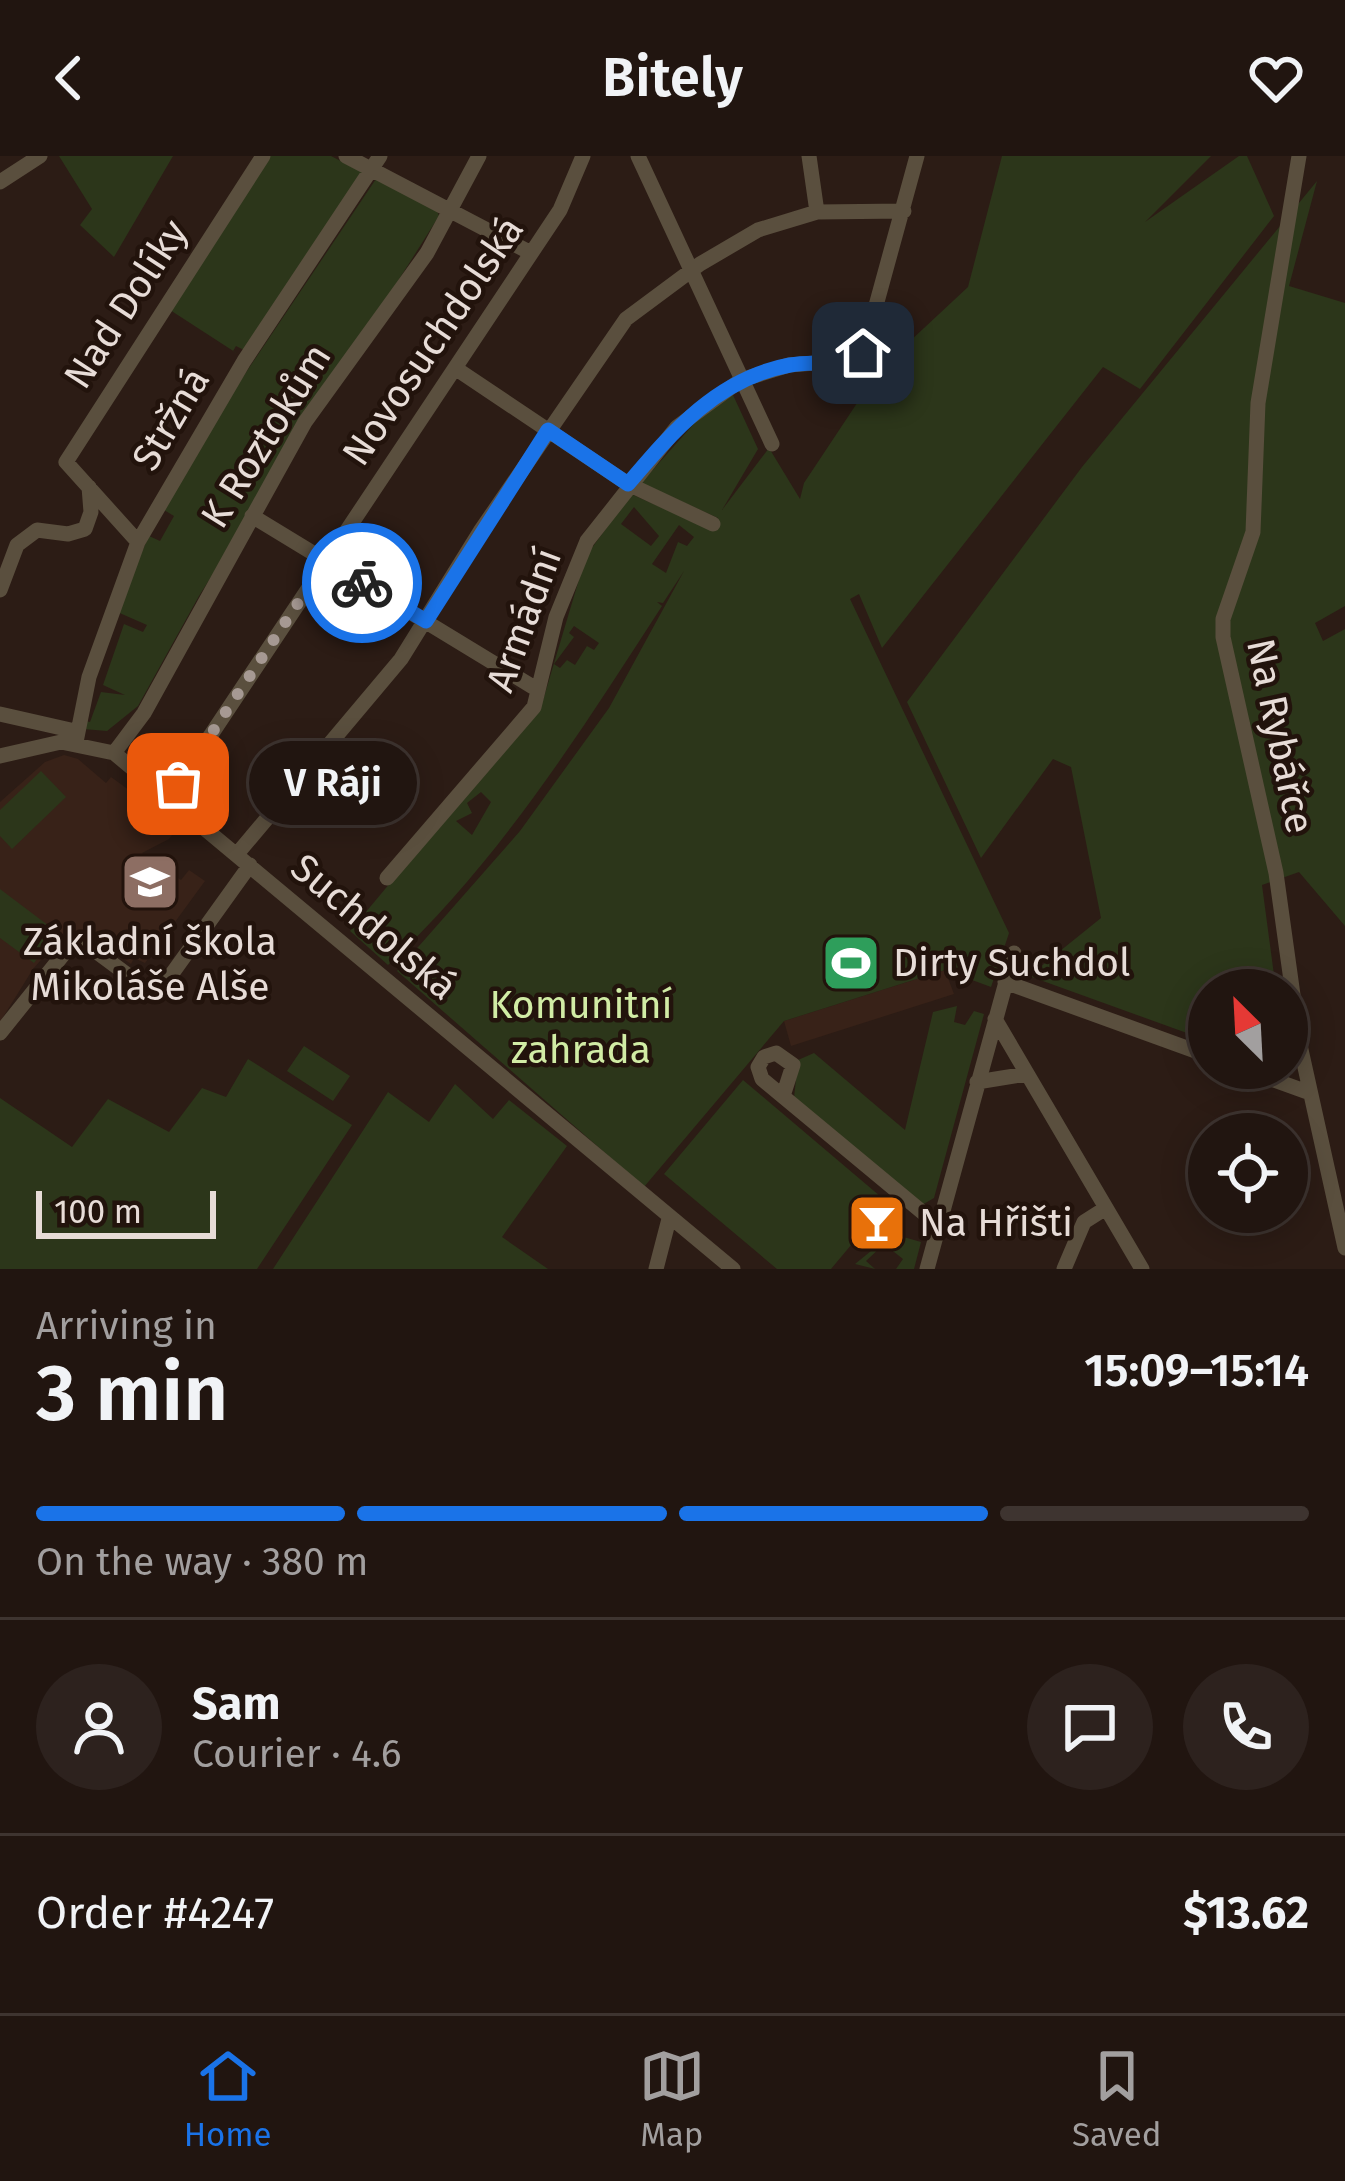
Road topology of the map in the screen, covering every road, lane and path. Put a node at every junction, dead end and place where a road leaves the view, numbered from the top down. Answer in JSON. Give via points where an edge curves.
{"nodes":[{"id":1,"x":40,"y":156,"type":"edge"},
{"id":2,"x":263,"y":156,"type":"edge"},
{"id":3,"x":346,"y":156,"type":"edge"},
{"id":4,"x":479,"y":156,"type":"edge"},
{"id":5,"x":583,"y":156,"type":"edge"},
{"id":6,"x":638,"y":156,"type":"edge"},
{"id":7,"x":809,"y":156,"type":"edge"},
{"id":8,"x":917,"y":156,"type":"edge"},
{"id":9,"x":1299,"y":162,"type":"edge"},
{"id":10,"x":377,"y":163,"type":"edge"},
{"id":11,"x":0,"y":182,"type":"edge"},
{"id":12,"x":453,"y":209,"type":"junction"},
{"id":13,"x":904,"y":211,"type":"junction"},
{"id":14,"x":817,"y":212,"type":"junction"},
{"id":15,"x":531,"y":253,"type":"junction"},
{"id":16,"x":690,"y":271,"type":"junction"},
{"id":17,"x":454,"y":368,"type":"junction"},
{"id":18,"x":741,"y":380,"type":"junction"},
{"id":19,"x":548,"y":430,"type":"junction"},
{"id":20,"x":772,"y":444,"type":"dead end"},
{"id":21,"x":628,"y":484,"type":"junction"},
{"id":22,"x":89,"y":487,"type":"junction"},
{"id":23,"x":252,"y":516,"type":"junction"},
{"id":24,"x":713,"y":524,"type":"dead end"},
{"id":25,"x":138,"y":542,"type":"junction"},
{"id":26,"x":326,"y":561,"type":"junction"},
{"id":27,"x":0,"y":590,"type":"edge"},
{"id":28,"x":426,"y":621,"type":"junction"},
{"id":29,"x":538,"y":690,"type":"junction"},
{"id":30,"x":0,"y":714,"type":"edge"},
{"id":31,"x":75,"y":737,"type":"junction"},
{"id":32,"x":114,"y":753,"type":"junction"},
{"id":33,"x":0,"y":756,"type":"edge"},
{"id":34,"x":170,"y":797,"type":"junction"},
{"id":35,"x":243,"y":860,"type":"junction"},
{"id":36,"x":387,"y":878,"type":"dead end"},
{"id":37,"x":1014,"y":953,"type":"dead end"},
{"id":38,"x":1005,"y":982,"type":"junction"},
{"id":39,"x":995,"y":1019,"type":"junction"},
{"id":40,"x":0,"y":1033,"type":"edge"},
{"id":41,"x":1188,"y":1049,"type":"edge"},
{"id":42,"x":1027,"y":1074,"type":"junction"},
{"id":43,"x":977,"y":1082,"type":"junction"},
{"id":44,"x":1299,"y":1089,"type":"edge"},
{"id":45,"x":1310,"y":1093,"type":"junction"},
{"id":46,"x":783,"y":1096,"type":"dead end"},
{"id":47,"x":1106,"y":1208,"type":"junction"},
{"id":48,"x":670,"y":1219,"type":"junction"},
{"id":49,"x":939,"y":1226,"type":"junction"},
{"id":50,"x":1345,"y":1248,"type":"edge"},
{"id":51,"x":656,"y":1269,"type":"edge"},
{"id":52,"x":733,"y":1269,"type":"edge"},
{"id":53,"x":927,"y":1269,"type":"edge"},
{"id":54,"x":1064,"y":1269,"type":"edge"},
{"id":55,"x":1142,"y":1269,"type":"edge"}],
"edges":[{"from":1,"to":11,"type":"street"},
{"from":2,"to":22,"type":"street","name":"Nad Dolíky","via":[[70,452],[71,472]]},
{"from":3,"to":10,"type":"street"},
{"from":4,"to":12,"type":"street","name":"K Roztokům"},
{"from":5,"to":15,"type":"street","name":"Novosuchdolská"},
{"from":6,"to":16,"type":"street"},
{"from":7,"to":14,"type":"street"},
{"from":8,"to":13,"type":"street"},
{"from":9,"to":45,"type":"street","name":"Na Rybářce","via":[[1258,403],[1253,532],[1223,638],[1276,873]]},
{"from":10,"to":12,"type":"street"},
{"from":10,"to":25,"type":"street","name":"Stržná","via":[[244,361]]},
{"from":12,"to":15,"type":"street"},
{"from":12,"to":23,"type":"street","name":"K Roztokům","via":[[305,422]]},
{"from":13,"to":14,"type":"street"},
{"from":13,"to":18,"type":"street","name":"Armádní","via":[[863,353]]},
{"from":14,"to":16,"type":"street","via":[[758,230]]},
{"from":15,"to":17,"type":"street","name":"Novosuchdolská"},
{"from":16,"to":18,"type":"street"},
{"from":16,"to":19,"type":"street","via":[[626,319]]},
{"from":17,"to":19,"type":"street"},
{"from":17,"to":26,"type":"street","name":"Novosuchdolská"},
{"from":18,"to":20,"type":"street"},
{"from":18,"to":21,"type":"street","name":"Armádní","via":[[677,427]]},
{"from":19,"to":21,"type":"street"},
{"from":19,"to":28,"type":"street"},
{"from":21,"to":24,"type":"street"},
{"from":21,"to":29,"type":"street","name":"Armádní","via":[[570,575]]},
{"from":22,"to":25,"type":"street"},
{"from":22,"to":27,"type":"street","via":[[85,529],[37,530],[17,545]]},
{"from":23,"to":26,"type":"street"},
{"from":23,"to":32,"type":"street","name":"K Roztokům","via":[[145,713]]},
{"from":25,"to":31,"type":"street","name":"Stržná"},
{"from":26,"to":28,"type":"street"},
{"from":26,"to":34,"type":"street","name":"Novosuchdolská"},
{"from":28,"to":29,"type":"street"},
{"from":28,"to":35,"type":"street"},
{"from":29,"to":36,"type":"street","name":"Armádní","via":[[534,707],[406,867]]},
{"from":30,"to":31,"type":"street","name":"Suchdolská"},
{"from":31,"to":32,"type":"street","name":"Suchdolská"},
{"from":31,"to":33,"type":"street"},
{"from":32,"to":34,"type":"street","name":"Suchdolská"},
{"from":34,"to":35,"type":"street","name":"Suchdolská"},
{"from":35,"to":40,"type":"street","via":[[156,996],[90,947],[70,946]]},
{"from":35,"to":48,"type":"street","name":"Suchdolská"},
{"from":37,"to":38,"type":"street"},
{"from":38,"to":39,"type":"street"},
{"from":38,"to":41,"type":"street"},
{"from":39,"to":42,"type":"street"},
{"from":39,"to":43,"type":"street"},
{"from":42,"to":43,"type":"street"},
{"from":42,"to":47,"type":"street"},
{"from":43,"to":49,"type":"street"},
{"from":44,"to":45,"type":"street"},
{"from":45,"to":50,"type":"street","name":"Na Rybářce"},
{"from":46,"to":49,"type":"street"},
{"from":47,"to":54,"type":"street","via":[[1084,1222]]},
{"from":47,"to":55,"type":"street"},
{"from":48,"to":51,"type":"street"},
{"from":48,"to":52,"type":"street","name":"Suchdolská"},
{"from":49,"to":53,"type":"street"}]}
